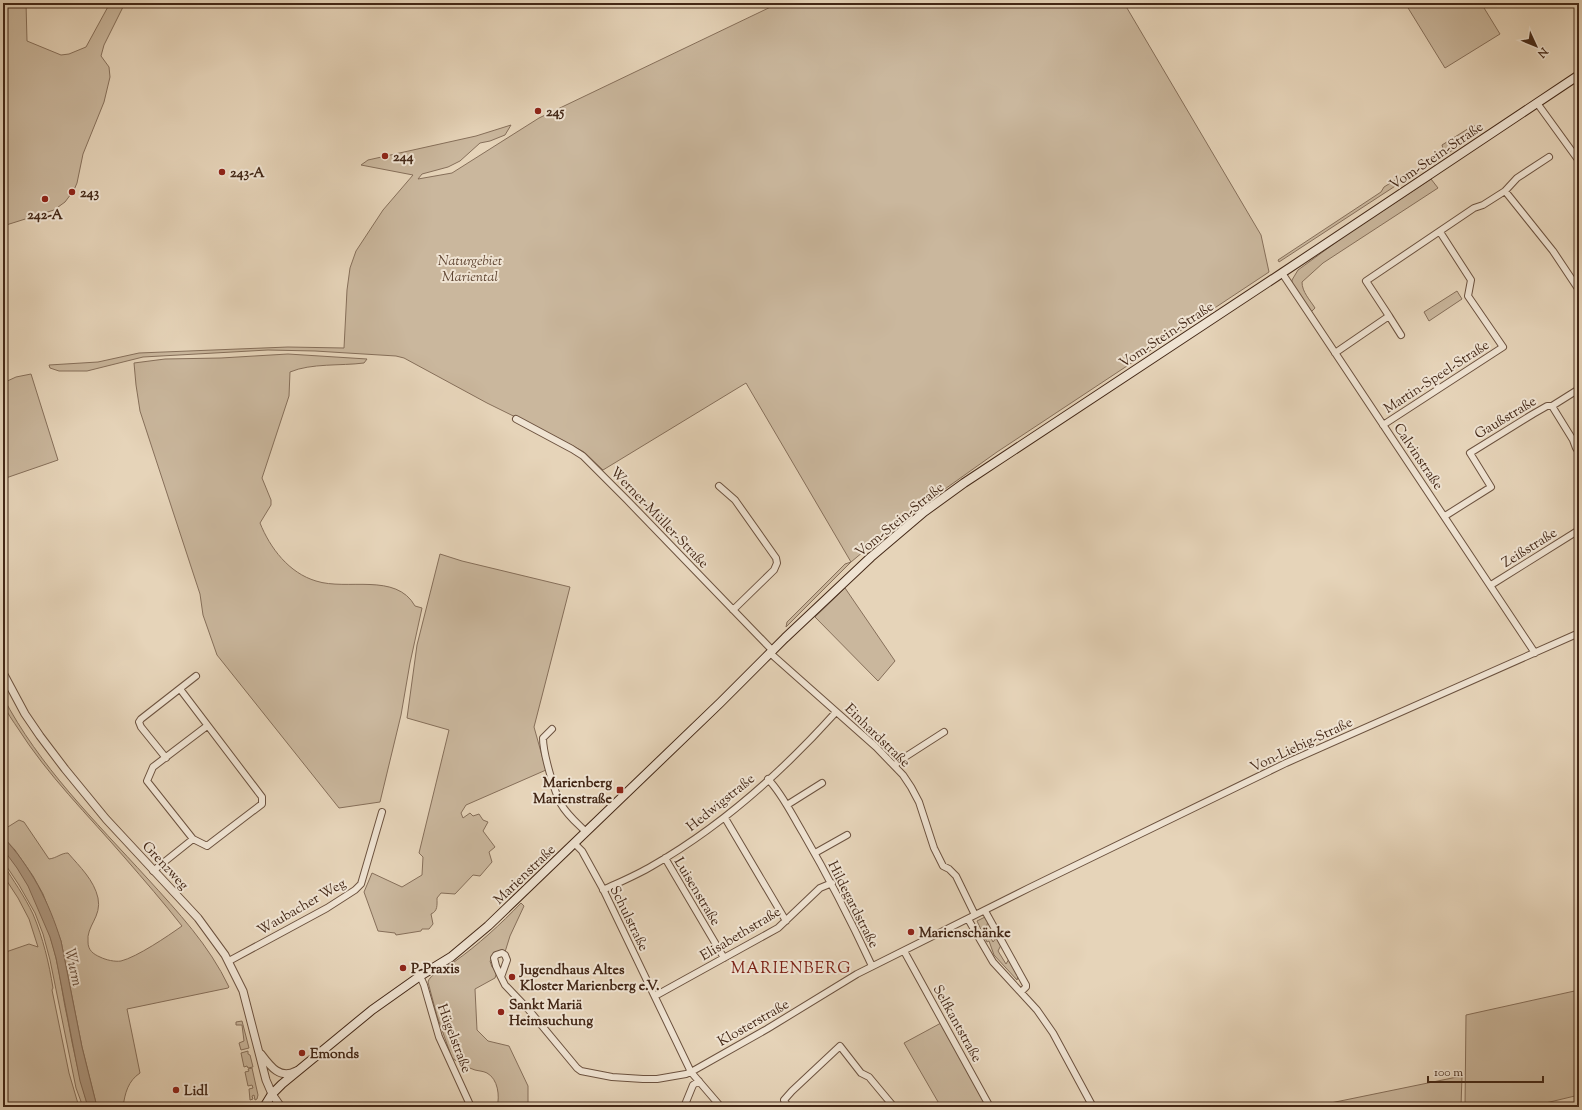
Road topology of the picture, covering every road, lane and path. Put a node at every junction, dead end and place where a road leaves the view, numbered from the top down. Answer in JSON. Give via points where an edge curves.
{"nodes":[{"id":1,"x":1579,"y":75,"type":"edge"},
{"id":2,"x":1537,"y":103,"type":"junction"},
{"id":3,"x":1548,"y":157,"type":"dead end"},
{"id":4,"x":1579,"y":161,"type":"edge"},
{"id":5,"x":1505,"y":191,"type":"junction"},
{"id":6,"x":1440,"y":232,"type":"junction"},
{"id":7,"x":1282,"y":273,"type":"junction"},
{"id":8,"x":1579,"y":290,"type":"edge"},
{"id":9,"x":1389,"y":316,"type":"junction"},
{"id":10,"x":1401,"y":335,"type":"dead end"},
{"id":11,"x":1335,"y":353,"type":"junction"},
{"id":12,"x":1579,"y":389,"type":"edge"},
{"id":13,"x":1552,"y":406,"type":"junction"},
{"id":14,"x":516,"y":419,"type":"dead end"},
{"id":15,"x":1383,"y":425,"type":"junction"},
{"id":16,"x":1576,"y":448,"type":"dead end"},
{"id":17,"x":719,"y":486,"type":"dead end"},
{"id":18,"x":1445,"y":516,"type":"junction"},
{"id":19,"x":1579,"y":530,"type":"edge"},
{"id":20,"x":1491,"y":585,"type":"junction"},
{"id":21,"x":733,"y":610,"type":"junction"},
{"id":22,"x":1579,"y":633,"type":"edge"},
{"id":23,"x":786,"y":638,"type":"joint"},
{"id":24,"x":771,"y":652,"type":"junction"},
{"id":25,"x":1535,"y":653,"type":"junction"},
{"id":26,"x":3,"y":673,"type":"edge"},
{"id":27,"x":196,"y":676,"type":"dead end"},
{"id":28,"x":180,"y":689,"type":"junction"},
{"id":29,"x":836,"y":712,"type":"junction"},
{"id":30,"x":207,"y":726,"type":"junction"},
{"id":31,"x":552,"y":729,"type":"dead end"},
{"id":32,"x":944,"y":732,"type":"dead end"},
{"id":33,"x":166,"y":758,"type":"junction"},
{"id":34,"x":895,"y":765,"type":"junction"},
{"id":35,"x":768,"y":779,"type":"junction"},
{"id":36,"x":822,"y":783,"type":"dead end"},
{"id":37,"x":787,"y":805,"type":"junction"},
{"id":38,"x":382,"y":812,"type":"dead end"},
{"id":39,"x":725,"y":818,"type":"junction"},
{"id":40,"x":586,"y":832,"type":"junction"},
{"id":41,"x":846,"y":835,"type":"dead end"},
{"id":42,"x":194,"y":839,"type":"junction"},
{"id":43,"x":574,"y":844,"type":"junction"},
{"id":44,"x":815,"y":853,"type":"junction"},
{"id":45,"x":665,"y":858,"type":"junction"},
{"id":46,"x":153,"y":871,"type":"junction"},
{"id":47,"x":832,"y":883,"type":"junction"},
{"id":48,"x":1036,"y":884,"type":"joint"},
{"id":49,"x":603,"y":890,"type":"junction"},
{"id":50,"x":985,"y":911,"type":"junction"},
{"id":51,"x":975,"y":915,"type":"junction"},
{"id":52,"x":968,"y":919,"type":"junction"},
{"id":53,"x":786,"y":922,"type":"junction"},
{"id":54,"x":904,"y":950,"type":"junction"},
{"id":55,"x":724,"y":958,"type":"junction"},
{"id":56,"x":229,"y":961,"type":"junction"},
{"id":57,"x":872,"y":966,"type":"junction"},
{"id":58,"x":420,"y":976,"type":"junction"},
{"id":59,"x":501,"y":977,"type":"dead end"},
{"id":60,"x":1021,"y":992,"type":"junction"},
{"id":61,"x":655,"y":996,"type":"junction"},
{"id":62,"x":259,"y":1051,"type":"junction"},
{"id":63,"x":301,"y":1068,"type":"junction"},
{"id":64,"x":691,"y":1072,"type":"junction"},
{"id":65,"x":699,"y":1081,"type":"junction"},
{"id":66,"x":272,"y":1094,"type":"junction"},
{"id":67,"x":264,"y":1107,"type":"edge"},
{"id":68,"x":281,"y":1107,"type":"edge"},
{"id":69,"x":470,"y":1107,"type":"edge"},
{"id":70,"x":684,"y":1107,"type":"edge"},
{"id":71,"x":721,"y":1107,"type":"edge"},
{"id":72,"x":788,"y":1107,"type":"edge"},
{"id":73,"x":894,"y":1107,"type":"edge"},
{"id":74,"x":990,"y":1107,"type":"edge"},
{"id":75,"x":1093,"y":1107,"type":"edge"}],
"edges":[{"from":1,"to":2,"type":"main road","name":"Vom-Stein-Straße"},
{"from":2,"to":4,"type":"street"},
{"from":2,"to":7,"type":"main road","name":"Vom-Stein-Straße"},
{"from":3,"to":5,"type":"street","via":[[1517,178]]},
{"from":5,"to":6,"type":"street"},
{"from":5,"to":8,"type":"street","via":[[1553,251]]},
{"from":6,"to":9,"type":"street","via":[[1366,281]]},
{"from":6,"to":15,"type":"street","name":"Martin-Speel-Straße","via":[[1471,280],[1468,296],[1503,347]]},
{"from":7,"to":11,"type":"street","name":"Calvinstraße"},
{"from":7,"to":23,"type":"main road","name":"Vom-Stein-Straße","via":[[924,512],[876,552]]},
{"from":9,"to":10,"type":"street"},
{"from":9,"to":11,"type":"street"},
{"from":11,"to":15,"type":"street","name":"Calvinstraße"},
{"from":12,"to":13,"type":"street","name":"Gaußstraße"},
{"from":13,"to":16,"type":"street","name":"Gaußstraße"},
{"from":13,"to":18,"type":"street","name":"Gaußstraße","via":[[1533,414],[1470,453],[1491,486]]},
{"from":14,"to":21,"type":"street","name":"Werner-Müller-Straße","via":[[583,456]]},
{"from":15,"to":18,"type":"street","name":"Calvinstraße"},
{"from":17,"to":21,"type":"street","via":[[735,500],[777,563],[774,570]]},
{"from":18,"to":20,"type":"street","name":"Calvinstraße"},
{"from":19,"to":20,"type":"street","name":"Zeißstraße"},
{"from":20,"to":25,"type":"street","name":"Calvinstraße"},
{"from":21,"to":24,"type":"street","name":"Werner-Müller-Straße"},
{"from":22,"to":25,"type":"street","name":"Von-Liebig-Straße"},
{"from":23,"to":24,"type":"main road","name":"Marienstraße"},
{"from":24,"to":29,"type":"street","name":"Einhardstraße"},
{"from":24,"to":40,"type":"main road","name":"Marienstraße"},
{"from":25,"to":48,"type":"street","name":"Von-Liebig-Straße","via":[[1286,762]]},
{"from":26,"to":46,"type":"street","name":"Grenzweg","via":[[25,714],[47,746],[106,819]]},
{"from":27,"to":28,"type":"street"},
{"from":28,"to":30,"type":"street"},
{"from":28,"to":33,"type":"street","via":[[139,722]]},
{"from":29,"to":34,"type":"street","name":"Einhardstraße"},
{"from":29,"to":35,"type":"street","name":"Hedwigstraße"},
{"from":30,"to":33,"type":"street"},
{"from":30,"to":42,"type":"street","via":[[262,797],[262,804],[207,846]]},
{"from":31,"to":40,"type":"street","via":[[543,738],[543,746],[555,789],[562,804]]},
{"from":32,"to":34,"type":"street"},
{"from":33,"to":42,"type":"street","via":[[153,767],[147,780]]},
{"from":34,"to":51,"type":"street","name":"Einhardstraße","via":[[911,786],[919,803],[942,865],[956,876]]},
{"from":35,"to":37,"type":"street","name":"Hildegardstraße"},
{"from":35,"to":39,"type":"street","name":"Hedwigstraße"},
{"from":36,"to":37,"type":"street"},
{"from":37,"to":44,"type":"street","name":"Hildegardstraße"},
{"from":38,"to":56,"type":"street","name":"Waubacher Weg","via":[[361,884],[356,890]]},
{"from":39,"to":45,"type":"street","name":"Hedwigstraße"},
{"from":39,"to":53,"type":"street"},
{"from":40,"to":43,"type":"main road","name":"Marienstraße"},
{"from":41,"to":44,"type":"street","name":"Hildegardstraße"},
{"from":42,"to":46,"type":"street"},
{"from":43,"to":49,"type":"street","name":"Schulstraße","via":[[582,851]]},
{"from":43,"to":58,"type":"main road","name":"Marienstraße","via":[[488,926],[451,957]]},
{"from":44,"to":47,"type":"street","name":"Hildegardstraße"},
{"from":45,"to":49,"type":"street","name":"Hedwigstraße"},
{"from":45,"to":55,"type":"street","name":"Luisenstraße"},
{"from":46,"to":56,"type":"street","name":"Grenzweg","via":[[198,918]]},
{"from":47,"to":53,"type":"street","name":"Elisabethstraße","via":[[824,885],[813,894]]},
{"from":47,"to":57,"type":"street","name":"Hildegardstraße"},
{"from":48,"to":50,"type":"street","name":"Klosterstraße"},
{"from":49,"to":61,"type":"street","name":"Schulstraße"},
{"from":50,"to":51,"type":"street","name":"Klosterstraße"},
{"from":50,"to":60,"type":"street","via":[[1026,985]]},
{"from":51,"to":52,"type":"street","name":"Klosterstraße"},
{"from":52,"to":54,"type":"street","name":"Klosterstraße"},
{"from":52,"to":60,"type":"street","via":[[993,962]]},
{"from":53,"to":55,"type":"street","name":"Elisabethstraße"},
{"from":54,"to":57,"type":"street","name":"Klosterstraße"},
{"from":54,"to":74,"type":"street","name":"Selfkantstraße"},
{"from":55,"to":61,"type":"street","name":"Elisabethstraße"},
{"from":56,"to":62,"type":"street","name":"Grenzweg","via":[[243,991]]},
{"from":57,"to":64,"type":"street","name":"Klosterstraße"},
{"from":58,"to":63,"type":"main road","name":"Marienstraße","via":[[372,1010]]},
{"from":58,"to":69,"type":"street","name":"Hügelstraße","via":[[439,1037]]},
{"from":59,"to":64,"type":"street","name":"Klosterstraße","via":[[505,985],[581,1071],[643,1079],[664,1078]]},
{"from":60,"to":75,"type":"street","via":[[1053,1033]]},
{"from":61,"to":64,"type":"street","name":"Schulstraße"},
{"from":62,"to":63,"type":"street","via":[[278,1072],[291,1074]]},
{"from":62,"to":66,"type":"street","name":"Grenzweg"},
{"from":63,"to":66,"type":"main road","name":"Marienstraße"},
{"from":64,"to":65,"type":"street","name":"Schulstraße"},
{"from":65,"to":70,"type":"street","via":[[693,1085]]},
{"from":65,"to":71,"type":"street","name":"Schulstraße"},
{"from":66,"to":67,"type":"main road","name":"Marienstraße"},
{"from":66,"to":68,"type":"street","name":"Grenzweg"},
{"from":72,"to":73,"type":"street","via":[[784,1100],[840,1046]]}]}
